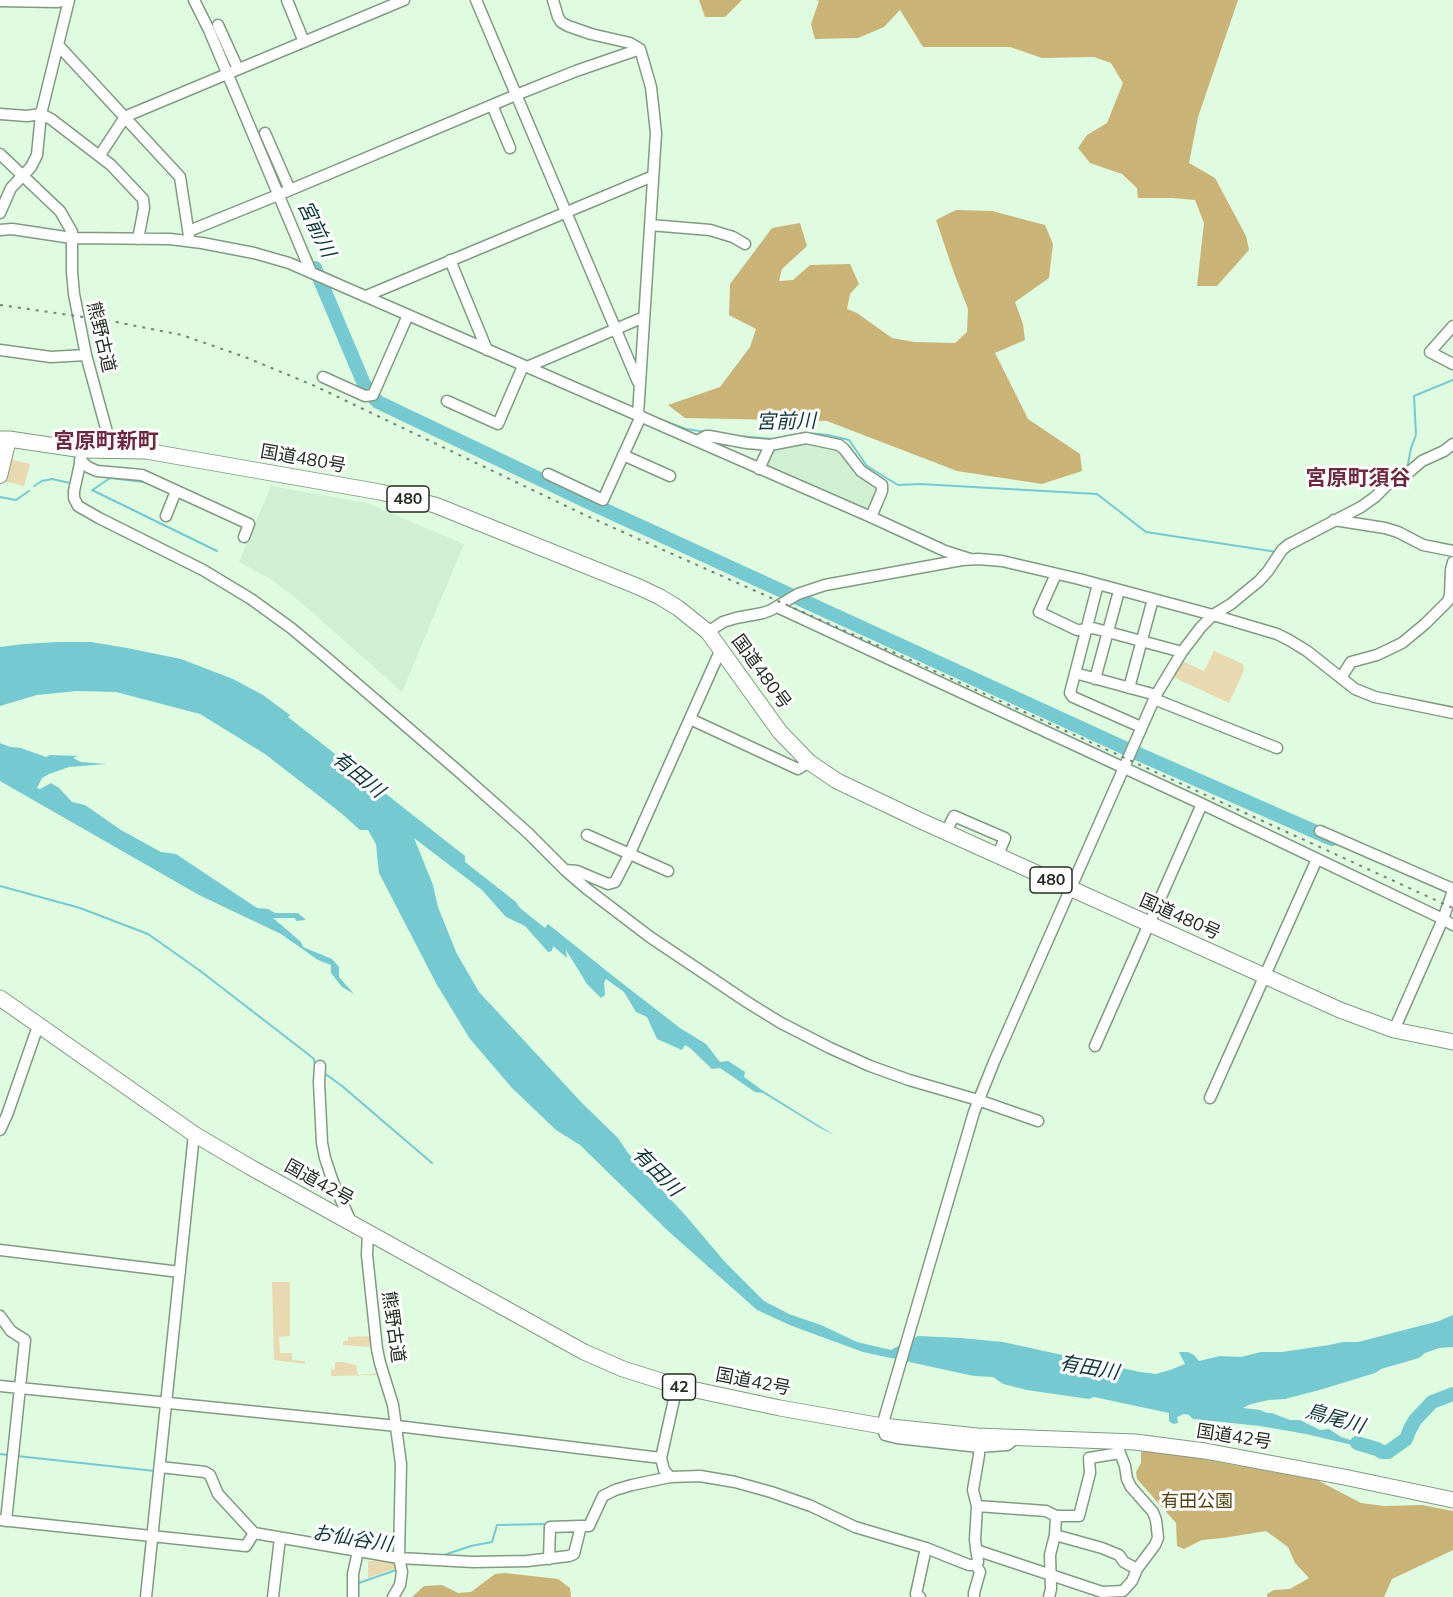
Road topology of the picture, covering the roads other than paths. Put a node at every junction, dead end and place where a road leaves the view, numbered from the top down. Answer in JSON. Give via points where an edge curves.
{"nodes":[{"id":1,"x":68,"y":0,"type":"edge"},
{"id":2,"x":194,"y":0,"type":"edge"},
{"id":3,"x":287,"y":0,"type":"edge"},
{"id":4,"x":404,"y":0,"type":"edge"},
{"id":5,"x":476,"y":0,"type":"edge"},
{"id":6,"x":553,"y":0,"type":"edge"},
{"id":7,"x":7,"y":1,"type":"edge"},
{"id":8,"x":218,"y":26,"type":"dead end"},
{"id":9,"x":304,"y":42,"type":"junction"},
{"id":10,"x":58,"y":45,"type":"junction"},
{"id":11,"x":640,"y":48,"type":"junction"},
{"id":12,"x":233,"y":72,"type":"junction"},
{"id":13,"x":516,"y":95,"type":"junction"},
{"id":14,"x":492,"y":105,"type":"junction"},
{"id":15,"x":0,"y":114,"type":"edge"},
{"id":16,"x":41,"y":114,"type":"junction"},
{"id":17,"x":125,"y":118,"type":"junction"},
{"id":18,"x":265,"y":133,"type":"dead end"},
{"id":19,"x":510,"y":148,"type":"dead end"},
{"id":20,"x":0,"y":154,"type":"edge"},
{"id":21,"x":100,"y":155,"type":"junction"},
{"id":22,"x":653,"y":176,"type":"junction"},
{"id":23,"x":23,"y":177,"type":"junction"},
{"id":24,"x":290,"y":190,"type":"junction"},
{"id":25,"x":278,"y":195,"type":"junction"},
{"id":26,"x":566,"y":212,"type":"junction"},
{"id":27,"x":0,"y":213,"type":"edge"},
{"id":28,"x":650,"y":225,"type":"junction"},
{"id":29,"x":0,"y":230,"type":"edge"},
{"id":30,"x":189,"y":236,"type":"junction"},
{"id":31,"x":72,"y":238,"type":"junction"},
{"id":32,"x":138,"y":238,"type":"junction"},
{"id":33,"x":745,"y":244,"type":"dead end"},
{"id":34,"x":450,"y":260,"type":"junction"},
{"id":35,"x":311,"y":272,"type":"junction"},
{"id":36,"x":366,"y":296,"type":"junction"},
{"id":37,"x":408,"y":315,"type":"junction"},
{"id":38,"x":644,"y":317,"type":"junction"},
{"id":39,"x":1453,"y":326,"type":"edge"},
{"id":40,"x":615,"y":329,"type":"junction"},
{"id":41,"x":0,"y":350,"type":"edge"},
{"id":42,"x":487,"y":350,"type":"junction"},
{"id":43,"x":86,"y":355,"type":"junction"},
{"id":44,"x":1453,"y":363,"type":"edge"},
{"id":45,"x":525,"y":367,"type":"junction"},
{"id":46,"x":323,"y":377,"type":"dead end"},
{"id":47,"x":639,"y":385,"type":"junction"},
{"id":48,"x":447,"y":401,"type":"dead end"},
{"id":49,"x":639,"y":416,"type":"junction"},
{"id":50,"x":108,"y":441,"type":"junction"},
{"id":51,"x":697,"y":441,"type":"junction"},
{"id":52,"x":5,"y":443,"type":"edge"},
{"id":53,"x":1453,"y":444,"type":"edge"},
{"id":54,"x":770,"y":445,"type":"junction"},
{"id":55,"x":67,"y":448,"type":"junction"},
{"id":56,"x":146,"y":451,"type":"junction"},
{"id":57,"x":81,"y":455,"type":"junction"},
{"id":58,"x":623,"y":455,"type":"junction"},
{"id":59,"x":759,"y":469,"type":"junction"},
{"id":60,"x":548,"y":474,"type":"dead end"},
{"id":61,"x":0,"y":476,"type":"edge"},
{"id":62,"x":670,"y":476,"type":"dead end"},
{"id":63,"x":176,"y":491,"type":"junction"},
{"id":64,"x":166,"y":516,"type":"dead end"},
{"id":65,"x":871,"y":517,"type":"junction"},
{"id":66,"x":1334,"y":520,"type":"junction"},
{"id":67,"x":244,"y":537,"type":"dead end"},
{"id":68,"x":1453,"y":551,"type":"edge"},
{"id":69,"x":970,"y":559,"type":"junction"},
{"id":70,"x":1453,"y":562,"type":"edge"},
{"id":71,"x":1056,"y":574,"type":"junction"},
{"id":72,"x":1098,"y":584,"type":"junction"},
{"id":73,"x":1119,"y":591,"type":"junction"},
{"id":74,"x":1153,"y":599,"type":"junction"},
{"id":75,"x":777,"y":607,"type":"junction"},
{"id":76,"x":1213,"y":615,"type":"junction"},
{"id":77,"x":1086,"y":629,"type":"junction"},
{"id":78,"x":708,"y":632,"type":"junction"},
{"id":79,"x":1108,"y":632,"type":"junction"},
{"id":80,"x":1142,"y":641,"type":"junction"},
{"id":81,"x":721,"y":649,"type":"junction"},
{"id":82,"x":1182,"y":652,"type":"junction"},
{"id":83,"x":1075,"y":673,"type":"junction"},
{"id":84,"x":1341,"y":678,"type":"junction"},
{"id":85,"x":1095,"y":679,"type":"junction"},
{"id":86,"x":1129,"y":688,"type":"junction"},
{"id":87,"x":1155,"y":697,"type":"junction"},
{"id":88,"x":1453,"y":713,"type":"edge"},
{"id":89,"x":690,"y":719,"type":"junction"},
{"id":90,"x":1141,"y":727,"type":"junction"},
{"id":91,"x":1277,"y":748,"type":"dead end"},
{"id":92,"x":809,"y":762,"type":"junction"},
{"id":93,"x":1122,"y":770,"type":"junction"},
{"id":94,"x":1202,"y":804,"type":"junction"},
{"id":95,"x":1320,"y":831,"type":"dead end"},
{"id":96,"x":587,"y":835,"type":"dead end"},
{"id":97,"x":629,"y":855,"type":"junction"},
{"id":98,"x":1317,"y":859,"type":"junction"},
{"id":99,"x":565,"y":870,"type":"junction"},
{"id":100,"x":668,"y":872,"type":"dead end"},
{"id":101,"x":1071,"y":888,"type":"junction"},
{"id":102,"x":1453,"y":890,"type":"edge"},
{"id":103,"x":1448,"y":922,"type":"edge"},
{"id":104,"x":1148,"y":924,"type":"junction"},
{"id":105,"x":1264,"y":976,"type":"junction"},
{"id":106,"x":0,"y":998,"type":"edge"},
{"id":107,"x":38,"y":1026,"type":"junction"},
{"id":108,"x":1394,"y":1030,"type":"junction"},
{"id":109,"x":1453,"y":1042,"type":"edge"},
{"id":110,"x":1095,"y":1046,"type":"dead end"},
{"id":111,"x":320,"y":1066,"type":"dead end"},
{"id":112,"x":1210,"y":1098,"type":"dead end"},
{"id":113,"x":978,"y":1100,"type":"junction"},
{"id":114,"x":1038,"y":1121,"type":"dead end"},
{"id":115,"x":0,"y":1130,"type":"edge"},
{"id":116,"x":194,"y":1134,"type":"junction"},
{"id":117,"x":351,"y":1222,"type":"junction"},
{"id":118,"x":368,"y":1232,"type":"junction"},
{"id":119,"x":0,"y":1250,"type":"edge"},
{"id":120,"x":180,"y":1272,"type":"junction"},
{"id":121,"x":0,"y":1316,"type":"edge"},
{"id":122,"x":0,"y":1386,"type":"edge"},
{"id":123,"x":677,"y":1386,"type":"junction"},
{"id":124,"x":20,"y":1388,"type":"junction"},
{"id":125,"x":166,"y":1403,"type":"junction"},
{"id":126,"x":397,"y":1426,"type":"junction"},
{"id":127,"x":882,"y":1426,"type":"junction"},
{"id":128,"x":1019,"y":1436,"type":"junction"},
{"id":129,"x":979,"y":1447,"type":"junction"},
{"id":130,"x":1118,"y":1447,"type":"junction"},
{"id":131,"x":661,"y":1458,"type":"junction"},
{"id":132,"x":160,"y":1467,"type":"junction"},
{"id":133,"x":670,"y":1477,"type":"junction"},
{"id":134,"x":1453,"y":1500,"type":"edge"},
{"id":135,"x":977,"y":1506,"type":"junction"},
{"id":136,"x":1056,"y":1516,"type":"junction"},
{"id":137,"x":3,"y":1520,"type":"edge"},
{"id":138,"x":581,"y":1526,"type":"junction"},
{"id":139,"x":254,"y":1533,"type":"junction"},
{"id":140,"x":1055,"y":1535,"type":"junction"},
{"id":141,"x":153,"y":1536,"type":"junction"},
{"id":142,"x":280,"y":1538,"type":"junction"},
{"id":143,"x":926,"y":1548,"type":"junction"},
{"id":144,"x":976,"y":1550,"type":"junction"},
{"id":145,"x":358,"y":1551,"type":"junction"},
{"id":146,"x":399,"y":1558,"type":"junction"},
{"id":147,"x":549,"y":1558,"type":"junction"},
{"id":148,"x":976,"y":1564,"type":"junction"},
{"id":149,"x":1137,"y":1569,"type":"junction"},
{"id":150,"x":1050,"y":1576,"type":"junction"},
{"id":151,"x":146,"y":1597,"type":"edge"},
{"id":152,"x":273,"y":1597,"type":"edge"},
{"id":153,"x":353,"y":1597,"type":"edge"},
{"id":154,"x":393,"y":1597,"type":"edge"},
{"id":155,"x":920,"y":1597,"type":"edge"},
{"id":156,"x":975,"y":1597,"type":"edge"},
{"id":157,"x":1049,"y":1597,"type":"edge"}],
"edges":[{"from":1,"to":7,"type":"street"},
{"from":1,"to":10,"type":"street"},
{"from":2,"to":12,"type":"street"},
{"from":3,"to":9,"type":"street"},
{"from":4,"to":9,"type":"street"},
{"from":5,"to":13,"type":"street"},
{"from":6,"to":11,"type":"street","via":[[558,17],[568,26]]},
{"from":8,"to":12,"type":"street"},
{"from":9,"to":12,"type":"street"},
{"from":10,"to":16,"type":"street"},
{"from":10,"to":17,"type":"street"},
{"from":11,"to":13,"type":"street"},
{"from":11,"to":22,"type":"street","via":[[656,122]]},
{"from":12,"to":17,"type":"street"},
{"from":12,"to":25,"type":"street"},
{"from":13,"to":14,"type":"street"},
{"from":13,"to":26,"type":"street"},
{"from":14,"to":19,"type":"street"},
{"from":14,"to":24,"type":"street"},
{"from":15,"to":16,"type":"street"},
{"from":16,"to":21,"type":"street"},
{"from":16,"to":23,"type":"street","via":[[37,155]]},
{"from":17,"to":21,"type":"street"},
{"from":17,"to":30,"type":"street","via":[[180,177]]},
{"from":18,"to":24,"type":"street"},
{"from":20,"to":23,"type":"street"},
{"from":21,"to":32,"type":"street","via":[[143,199]]},
{"from":22,"to":26,"type":"street"},
{"from":22,"to":28,"type":"street"},
{"from":23,"to":27,"type":"street","via":[[11,188]]},
{"from":23,"to":31,"type":"street","via":[[60,212]]},
{"from":24,"to":25,"type":"street"},
{"from":25,"to":30,"type":"street"},
{"from":25,"to":35,"type":"street"},
{"from":26,"to":34,"type":"street"},
{"from":26,"to":40,"type":"street"},
{"from":28,"to":33,"type":"street","via":[[710,230]]},
{"from":28,"to":38,"type":"street"},
{"from":29,"to":31,"type":"street"},
{"from":30,"to":32,"type":"street"},
{"from":30,"to":35,"type":"street"},
{"from":31,"to":32,"type":"street"},
{"from":31,"to":43,"type":"street","name":"熊野古道","via":[[72,285]]},
{"from":34,"to":36,"type":"street"},
{"from":34,"to":42,"type":"street"},
{"from":35,"to":36,"type":"street"},
{"from":36,"to":37,"type":"street"},
{"from":37,"to":42,"type":"street"},
{"from":37,"to":46,"type":"street","via":[[373,395],[365,396]]},
{"from":38,"to":40,"type":"street"},
{"from":38,"to":47,"type":"street"},
{"from":39,"to":44,"type":"street","via":[[1430,352]]},
{"from":40,"to":45,"type":"street"},
{"from":40,"to":47,"type":"street"},
{"from":41,"to":43,"type":"street","via":[[51,357]]},
{"from":42,"to":45,"type":"street"},
{"from":43,"to":50,"type":"street","name":"熊野古道"},
{"from":45,"to":48,"type":"street","via":[[498,424]]},
{"from":45,"to":49,"type":"street"},
{"from":47,"to":49,"type":"street"},
{"from":49,"to":51,"type":"street"},
{"from":49,"to":58,"type":"street"},
{"from":50,"to":55,"type":"street"},
{"from":50,"to":56,"type":"street"},
{"from":51,"to":54,"type":"street","via":[[709,436]]},
{"from":51,"to":59,"type":"street"},
{"from":52,"to":55,"type":"highway","name":"国道480号","number":"480"},
{"from":52,"to":61,"type":"main road"},
{"from":53,"to":66,"type":"street","via":[[1408,473],[1398,474],[1375,497]]},
{"from":54,"to":59,"type":"street"},
{"from":54,"to":65,"type":"street","via":[[806,438],[841,446],[861,471],[882,485]]},
{"from":55,"to":57,"type":"highway","name":"国道480号","number":"480"},
{"from":56,"to":57,"type":"highway","name":"国道480号","number":"480"},
{"from":56,"to":78,"type":"highway","name":"国道480号","number":"480","via":[[435,505],[650,592]]},
{"from":57,"to":63,"type":"street","via":[[93,470],[142,475]]},
{"from":57,"to":99,"type":"street","via":[[74,490],[78,506],[203,570],[291,628],[509,816]]},
{"from":58,"to":60,"type":"street","via":[[603,500]]},
{"from":58,"to":62,"type":"street"},
{"from":59,"to":65,"type":"street"},
{"from":63,"to":64,"type":"street"},
{"from":63,"to":67,"type":"street","via":[[249,524]]},
{"from":65,"to":69,"type":"street"},
{"from":66,"to":68,"type":"street","via":[[1385,528],[1423,545]]},
{"from":66,"to":76,"type":"street","via":[[1288,545],[1259,581]]},
{"from":69,"to":71,"type":"street","via":[[1013,563]]},
{"from":69,"to":75,"type":"street","via":[[825,585],[798,594]]},
{"from":70,"to":84,"type":"street","via":[[1448,601],[1402,643],[1351,662]]},
{"from":71,"to":72,"type":"street"},
{"from":71,"to":77,"type":"street","via":[[1039,612],[1077,630]]},
{"from":72,"to":73,"type":"street"},
{"from":72,"to":77,"type":"street"},
{"from":73,"to":74,"type":"street"},
{"from":73,"to":79,"type":"street"},
{"from":74,"to":76,"type":"street"},
{"from":74,"to":80,"type":"street"},
{"from":75,"to":78,"type":"street","via":[[729,620]]},
{"from":75,"to":93,"type":"street"},
{"from":76,"to":82,"type":"street"},
{"from":76,"to":84,"type":"street","via":[[1289,640]]},
{"from":77,"to":79,"type":"street"},
{"from":77,"to":83,"type":"street"},
{"from":78,"to":81,"type":"highway","name":"国道480号","number":"480"},
{"from":79,"to":80,"type":"street"},
{"from":79,"to":85,"type":"street"},
{"from":80,"to":82,"type":"street"},
{"from":80,"to":86,"type":"street"},
{"from":81,"to":89,"type":"street"},
{"from":81,"to":92,"type":"highway","name":"国道480号","number":"480","via":[[780,732]]},
{"from":82,"to":87,"type":"street"},
{"from":83,"to":85,"type":"street"},
{"from":83,"to":90,"type":"street","via":[[1071,696]]},
{"from":84,"to":88,"type":"street","via":[[1375,697]]},
{"from":85,"to":86,"type":"street"},
{"from":86,"to":87,"type":"street"},
{"from":87,"to":90,"type":"street"},
{"from":87,"to":91,"type":"street"},
{"from":89,"to":92,"type":"street","via":[[798,769]]},
{"from":89,"to":97,"type":"street"},
{"from":90,"to":93,"type":"street"},
{"from":92,"to":101,"type":"highway","name":"国道480号","number":"480","via":[[837,781]]},
{"from":93,"to":94,"type":"street"},
{"from":93,"to":101,"type":"street"},
{"from":94,"to":98,"type":"street"},
{"from":94,"to":104,"type":"street"},
{"from":95,"to":102,"type":"street"},
{"from":96,"to":97,"type":"street"},
{"from":97,"to":99,"type":"street","via":[[611,884]]},
{"from":97,"to":100,"type":"street"},
{"from":98,"to":103,"type":"street"},
{"from":98,"to":105,"type":"street"},
{"from":99,"to":113,"type":"street","via":[[650,937],[781,1023],[870,1066]]},
{"from":101,"to":104,"type":"highway","name":"国道480号","number":"480"},
{"from":101,"to":113,"type":"street"},
{"from":102,"to":103,"type":"street"},
{"from":103,"to":108,"type":"street"},
{"from":104,"to":105,"type":"highway","name":"国道480号","number":"480"},
{"from":104,"to":110,"type":"street"},
{"from":105,"to":108,"type":"highway","name":"国道480号","number":"480"},
{"from":105,"to":112,"type":"street"},
{"from":106,"to":107,"type":"highway","name":"国道42号","number":"42"},
{"from":107,"to":115,"type":"street"},
{"from":107,"to":116,"type":"highway","name":"国道42号","number":"42"},
{"from":108,"to":109,"type":"highway","name":"国道480号","number":"480"},
{"from":111,"to":117,"type":"street","via":[[324,1150]]},
{"from":113,"to":114,"type":"street"},
{"from":113,"to":127,"type":"street"},
{"from":116,"to":117,"type":"highway","name":"国道42号","number":"42"},
{"from":116,"to":120,"type":"street"},
{"from":117,"to":118,"type":"highway","name":"国道42号","number":"42"},
{"from":118,"to":123,"type":"highway","name":"国道42号","number":"42","via":[[584,1352]]},
{"from":118,"to":126,"type":"street","name":"熊野古道","via":[[377,1349]]},
{"from":119,"to":120,"type":"street"},
{"from":120,"to":125,"type":"street"},
{"from":121,"to":124,"type":"street","via":[[11,1331],[25,1340]]},
{"from":122,"to":124,"type":"street"},
{"from":123,"to":127,"type":"highway","name":"国道42号","number":"42"},
{"from":123,"to":131,"type":"street"},
{"from":124,"to":125,"type":"street"},
{"from":124,"to":137,"type":"street"},
{"from":125,"to":126,"type":"street"},
{"from":125,"to":132,"type":"street"},
{"from":126,"to":131,"type":"street"},
{"from":126,"to":146,"type":"street","name":"熊野古道","via":[[401,1464]]},
{"from":127,"to":128,"type":"highway","name":"国道42号","number":"42","via":[[977,1436]]},
{"from":127,"to":129,"type":"street","via":[[885,1435],[897,1438]]},
{"from":128,"to":129,"type":"street","via":[[1007,1445]]},
{"from":128,"to":130,"type":"highway","name":"国道42号","number":"42"},
{"from":129,"to":135,"type":"street","via":[[973,1490]]},
{"from":130,"to":134,"type":"highway","name":"国道42号","number":"42","via":[[1135,1442],[1205,1451]]},
{"from":130,"to":136,"type":"street","via":[[1089,1458],[1090,1473],[1079,1516]]},
{"from":130,"to":149,"type":"street","via":[[1127,1479],[1153,1512],[1158,1530],[1155,1545]]},
{"from":131,"to":133,"type":"street"},
{"from":132,"to":139,"type":"street","via":[[210,1475],[218,1494]]},
{"from":132,"to":141,"type":"street"},
{"from":133,"to":138,"type":"street","via":[[607,1494],[589,1526]]},
{"from":133,"to":143,"type":"street","via":[[700,1476],[735,1482],[811,1506],[855,1527]]},
{"from":135,"to":136,"type":"street","via":[[1046,1511]]},
{"from":135,"to":144,"type":"street"},
{"from":136,"to":140,"type":"street"},
{"from":137,"to":141,"type":"street"},
{"from":138,"to":147,"type":"street","via":[[574,1554]]},
{"from":138,"to":147,"type":"street","via":[[550,1527]]},
{"from":139,"to":141,"type":"street","via":[[246,1546]]},
{"from":139,"to":142,"type":"street"},
{"from":140,"to":149,"type":"street","via":[[1119,1555]]},
{"from":140,"to":150,"type":"street"},
{"from":141,"to":151,"type":"street"},
{"from":142,"to":145,"type":"street"},
{"from":142,"to":152,"type":"street"},
{"from":143,"to":148,"type":"street","via":[[969,1565]]},
{"from":143,"to":155,"type":"street","via":[[916,1594]]},
{"from":144,"to":148,"type":"street"},
{"from":144,"to":150,"type":"street"},
{"from":145,"to":146,"type":"street"},
{"from":145,"to":153,"type":"street"},
{"from":146,"to":147,"type":"street","via":[[473,1562]]},
{"from":146,"to":154,"type":"street","name":"熊野古道","via":[[400,1585]]},
{"from":148,"to":156,"type":"street","via":[[980,1572]]},
{"from":149,"to":150,"type":"street","via":[[1132,1581],[1117,1592],[1102,1592]]},
{"from":150,"to":157,"type":"street"}]}
